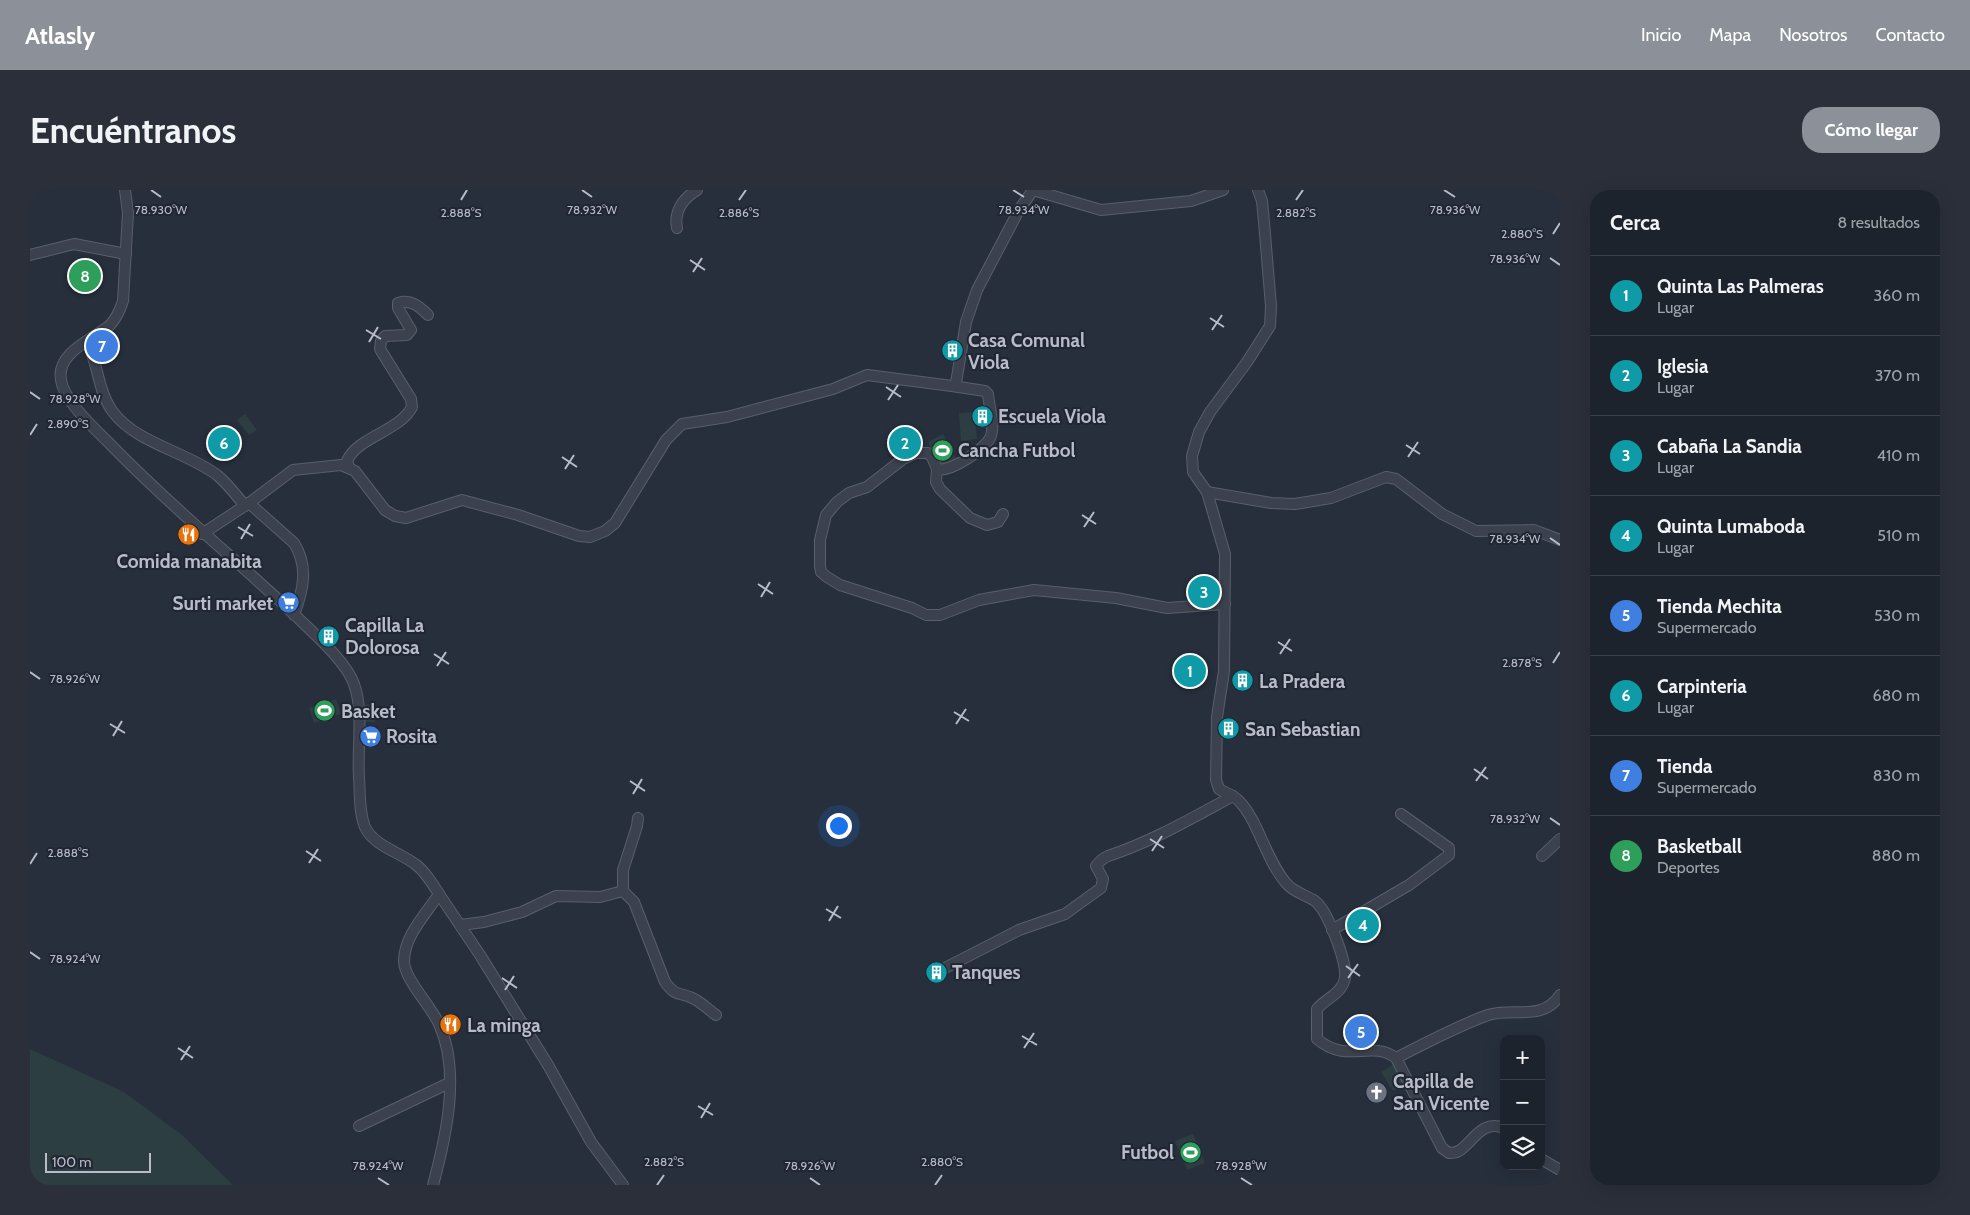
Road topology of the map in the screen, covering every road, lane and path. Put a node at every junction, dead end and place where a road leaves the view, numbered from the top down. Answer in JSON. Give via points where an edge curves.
{"nodes":[{"id":1,"x":125,"y":190,"type":"edge"},
{"id":2,"x":696,"y":190,"type":"edge"},
{"id":3,"x":1223,"y":190,"type":"edge"},
{"id":4,"x":1258,"y":190,"type":"edge"},
{"id":5,"x":677,"y":228,"type":"dead end"},
{"id":6,"x":126,"y":254,"type":"junction"},
{"id":7,"x":30,"y":255,"type":"edge"},
{"id":8,"x":428,"y":315,"type":"dead end"},
{"id":9,"x":87,"y":341,"type":"junction"},
{"id":10,"x":952,"y":386,"type":"junction"},
{"id":11,"x":349,"y":467,"type":"junction"},
{"id":12,"x":937,"y":469,"type":"junction"},
{"id":13,"x":1207,"y":492,"type":"junction"},
{"id":14,"x":247,"y":504,"type":"junction"},
{"id":15,"x":1003,"y":514,"type":"dead end"},
{"id":16,"x":202,"y":534,"type":"junction"},
{"id":17,"x":1560,"y":540,"type":"edge"},
{"id":18,"x":1225,"y":604,"type":"junction"},
{"id":19,"x":294,"y":615,"type":"junction"},
{"id":20,"x":1233,"y":796,"type":"junction"},
{"id":21,"x":1401,"y":814,"type":"dead end"},
{"id":22,"x":638,"y":818,"type":"dead end"},
{"id":23,"x":1560,"y":838,"type":"edge"},
{"id":24,"x":1542,"y":856,"type":"dead end"},
{"id":25,"x":623,"y":891,"type":"junction"},
{"id":26,"x":439,"y":894,"type":"junction"},
{"id":27,"x":460,"y":925,"type":"junction"},
{"id":28,"x":1332,"y":930,"type":"junction"},
{"id":29,"x":941,"y":970,"type":"dead end"},
{"id":30,"x":1560,"y":995,"type":"edge"},
{"id":31,"x":716,"y":1015,"type":"dead end"},
{"id":32,"x":1396,"y":1058,"type":"junction"},
{"id":33,"x":449,"y":1083,"type":"junction"},
{"id":34,"x":359,"y":1126,"type":"dead end"},
{"id":35,"x":1500,"y":1127,"type":"edge"},
{"id":36,"x":1545,"y":1161,"type":"edge"},
{"id":37,"x":1560,"y":1170,"type":"edge"},
{"id":38,"x":433,"y":1185,"type":"edge"},
{"id":39,"x":623,"y":1185,"type":"edge"}],
"edges":[{"from":1,"to":6,"type":"street","via":[[128,213]]},
{"from":2,"to":5,"type":"street","via":[[677,211]]},
{"from":3,"to":10,"type":"street","via":[[1191,201],[1101,210],[1034,190],[1019,210],[977,290],[966,322],[956,383]]},
{"from":4,"to":13,"type":"street","via":[[1263,212],[1271,322],[1199,432],[1192,464],[1196,478]]},
{"from":6,"to":7,"type":"street","via":[[74,244]]},
{"from":6,"to":9,"type":"street","via":[[119,314]]},
{"from":8,"to":11,"type":"street","via":[[410,302],[398,303],[411,330],[407,335],[385,336],[380,349],[411,399],[412,407],[395,424],[350,456],[347,461]]},
{"from":9,"to":14,"type":"street","via":[[96,360],[104,399],[114,414],[129,427],[217,475]]},
{"from":9,"to":16,"type":"street","via":[[73,352],[60,370],[62,385],[93,427]]},
{"from":10,"to":11,"type":"street","via":[[867,375],[816,394],[727,417],[682,424],[666,440],[616,523],[590,537],[462,500],[406,518],[395,516],[384,510],[361,477]]},
{"from":10,"to":12,"type":"street","via":[[988,394],[992,435],[982,448],[948,470]]},
{"from":11,"to":14,"type":"street","via":[[293,470]]},
{"from":12,"to":15,"type":"street","via":[[936,482],[940,489],[970,518],[987,525],[998,522]]},
{"from":12,"to":18,"type":"street","via":[[928,453],[916,453],[867,487],[836,502],[826,515],[821,532],[821,572],[840,585],[926,615],[940,616],[979,600],[1034,590],[1116,598],[1167,608]]},
{"from":13,"to":17,"type":"street","via":[[1295,504],[1331,498],[1386,477],[1396,479],[1442,514],[1476,530],[1534,530]]},
{"from":13,"to":18,"type":"street","via":[[1225,554]]},
{"from":14,"to":16,"type":"street"},
{"from":14,"to":19,"type":"street","via":[[294,543],[299,551],[303,563],[303,590]]},
{"from":16,"to":19,"type":"street"},
{"from":18,"to":20,"type":"street","via":[[1224,671],[1215,763],[1219,789]]},
{"from":19,"to":26,"type":"street","via":[[344,666],[354,683],[359,714],[358,756],[364,825],[376,840],[416,864]]},
{"from":20,"to":28,"type":"street","via":[[1250,817],[1287,885],[1321,907]]},
{"from":20,"to":29,"type":"street","via":[[1117,855],[1107,856],[1096,866],[1103,879],[1101,888],[1065,914],[1019,930]]},
{"from":21,"to":28,"type":"street","via":[[1449,848],[1449,855],[1409,885]]},
{"from":22,"to":25,"type":"street","via":[[623,870]]},
{"from":23,"to":24,"type":"street"},
{"from":25,"to":27,"type":"street","via":[[600,897],[556,896],[522,912]]},
{"from":25,"to":31,"type":"street","via":[[634,902],[671,992],[694,999]]},
{"from":26,"to":27,"type":"street"},
{"from":26,"to":33,"type":"street","via":[[416,928],[404,959],[408,975],[444,1037]]},
{"from":27,"to":39,"type":"street","via":[[548,1065],[591,1142]]},
{"from":28,"to":32,"type":"street","via":[[1345,978],[1337,993],[1317,1009],[1317,1039],[1340,1052],[1374,1050]]},
{"from":30,"to":32,"type":"street","via":[[1553,1005],[1538,1011],[1490,1014]]},
{"from":32,"to":35,"type":"street","via":[[1443,1150],[1456,1152],[1479,1131],[1492,1126]]},
{"from":33,"to":34,"type":"street"},
{"from":33,"to":38,"type":"street","via":[[449,1112]]},
{"from":36,"to":37,"type":"street"}]}
